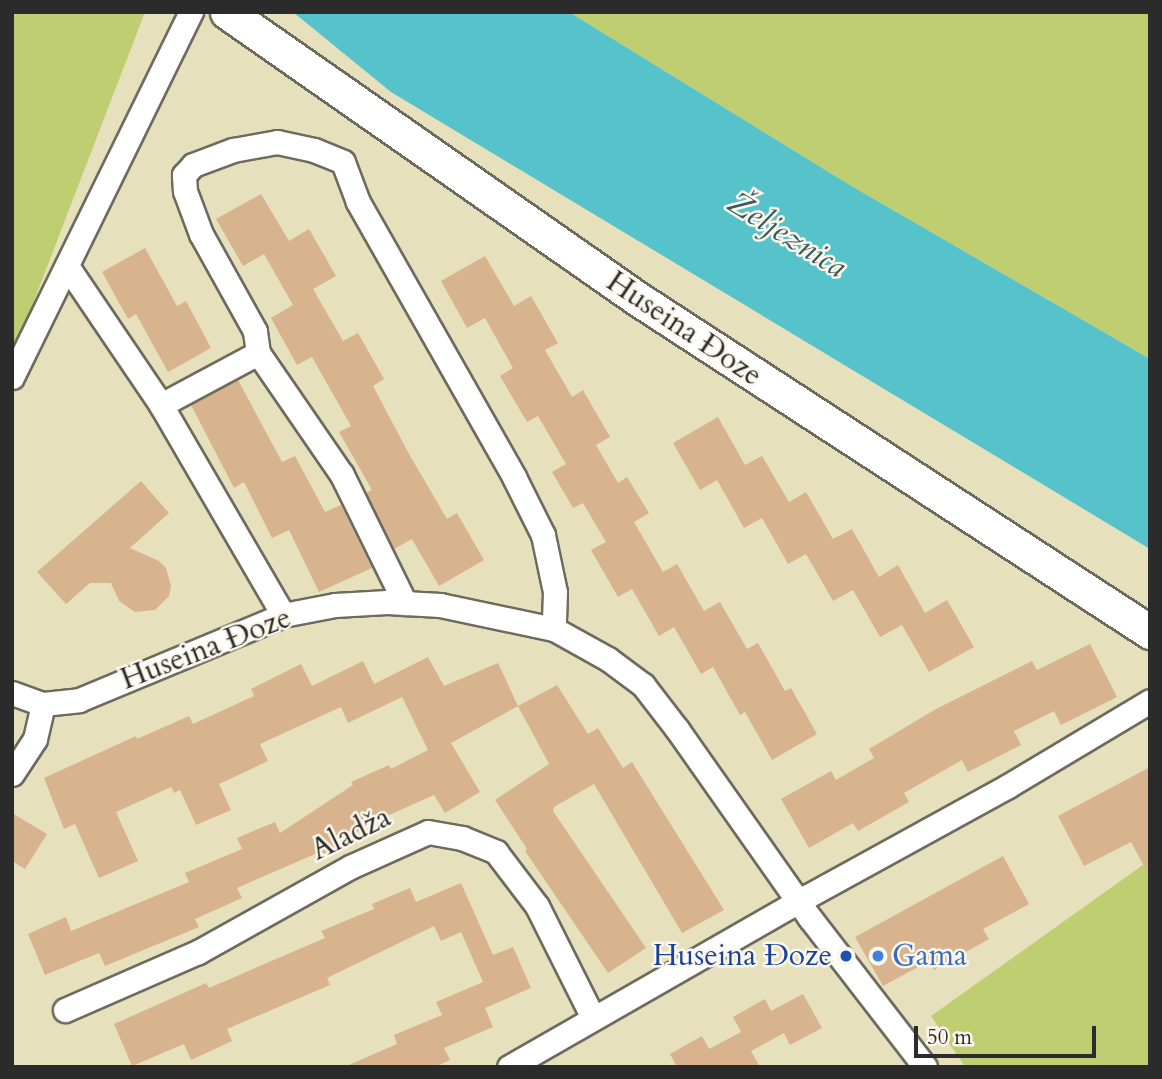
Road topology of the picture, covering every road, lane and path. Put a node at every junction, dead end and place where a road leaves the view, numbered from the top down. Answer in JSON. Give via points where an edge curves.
{"nodes":[{"id":1,"x":191,"y":12,"type":"edge"},
{"id":2,"x":228,"y":12,"type":"edge"},
{"id":3,"x":67,"y":266,"type":"junction"},
{"id":4,"x":258,"y":353,"type":"junction"},
{"id":5,"x":12,"y":377,"type":"edge"},
{"id":6,"x":161,"y":405,"type":"junction"},
{"id":7,"x":405,"y":603,"type":"junction"},
{"id":8,"x":283,"y":615,"type":"junction"},
{"id":9,"x":554,"y":629,"type":"junction"},
{"id":10,"x":1150,"y":632,"type":"edge"},
{"id":11,"x":12,"y":693,"type":"edge"},
{"id":12,"x":1150,"y":701,"type":"edge"},
{"id":13,"x":43,"y":704,"type":"junction"},
{"id":14,"x":12,"y":774,"type":"edge"},
{"id":15,"x":799,"y":902,"type":"junction"},
{"id":16,"x":65,"y":1010,"type":"dead end"},
{"id":17,"x":593,"y":1018,"type":"junction"},
{"id":18,"x":509,"y":1067,"type":"edge"},
{"id":19,"x":925,"y":1067,"type":"edge"}],
"edges":[{"from":1,"to":3,"type":"street"},
{"from":2,"to":10,"type":"street","name":"Huseina Đoze","via":[[648,306]]},
{"from":3,"to":5,"type":"street"},
{"from":3,"to":6,"type":"street"},
{"from":4,"to":6,"type":"street"},
{"from":4,"to":7,"type":"street","via":[[342,475]]},
{"from":4,"to":9,"type":"street","via":[[255,331],[201,233],[185,191],[184,175],[193,165],[233,150],[277,142],[343,162],[358,202],[543,535],[555,592]]},
{"from":6,"to":8,"type":"street"},
{"from":7,"to":8,"type":"street","name":"Huseina Đoze","via":[[335,606]]},
{"from":7,"to":9,"type":"street","name":"Huseina Đoze","via":[[453,607]]},
{"from":8,"to":13,"type":"street","name":"Huseina Đoze","via":[[79,700]]},
{"from":9,"to":15,"type":"street","name":"Huseina Đoze","via":[[643,685]]},
{"from":11,"to":13,"type":"street","name":"Huseina Đoze"},
{"from":12,"to":15,"type":"street"},
{"from":13,"to":14,"type":"street","via":[[35,739]]},
{"from":15,"to":17,"type":"street"},
{"from":15,"to":19,"type":"street","name":"Huseina Đoze"},
{"from":16,"to":17,"type":"street","name":"Aladža","via":[[198,952],[350,867],[428,832],[462,838],[496,852],[537,906]]},
{"from":17,"to":18,"type":"street"}]}
